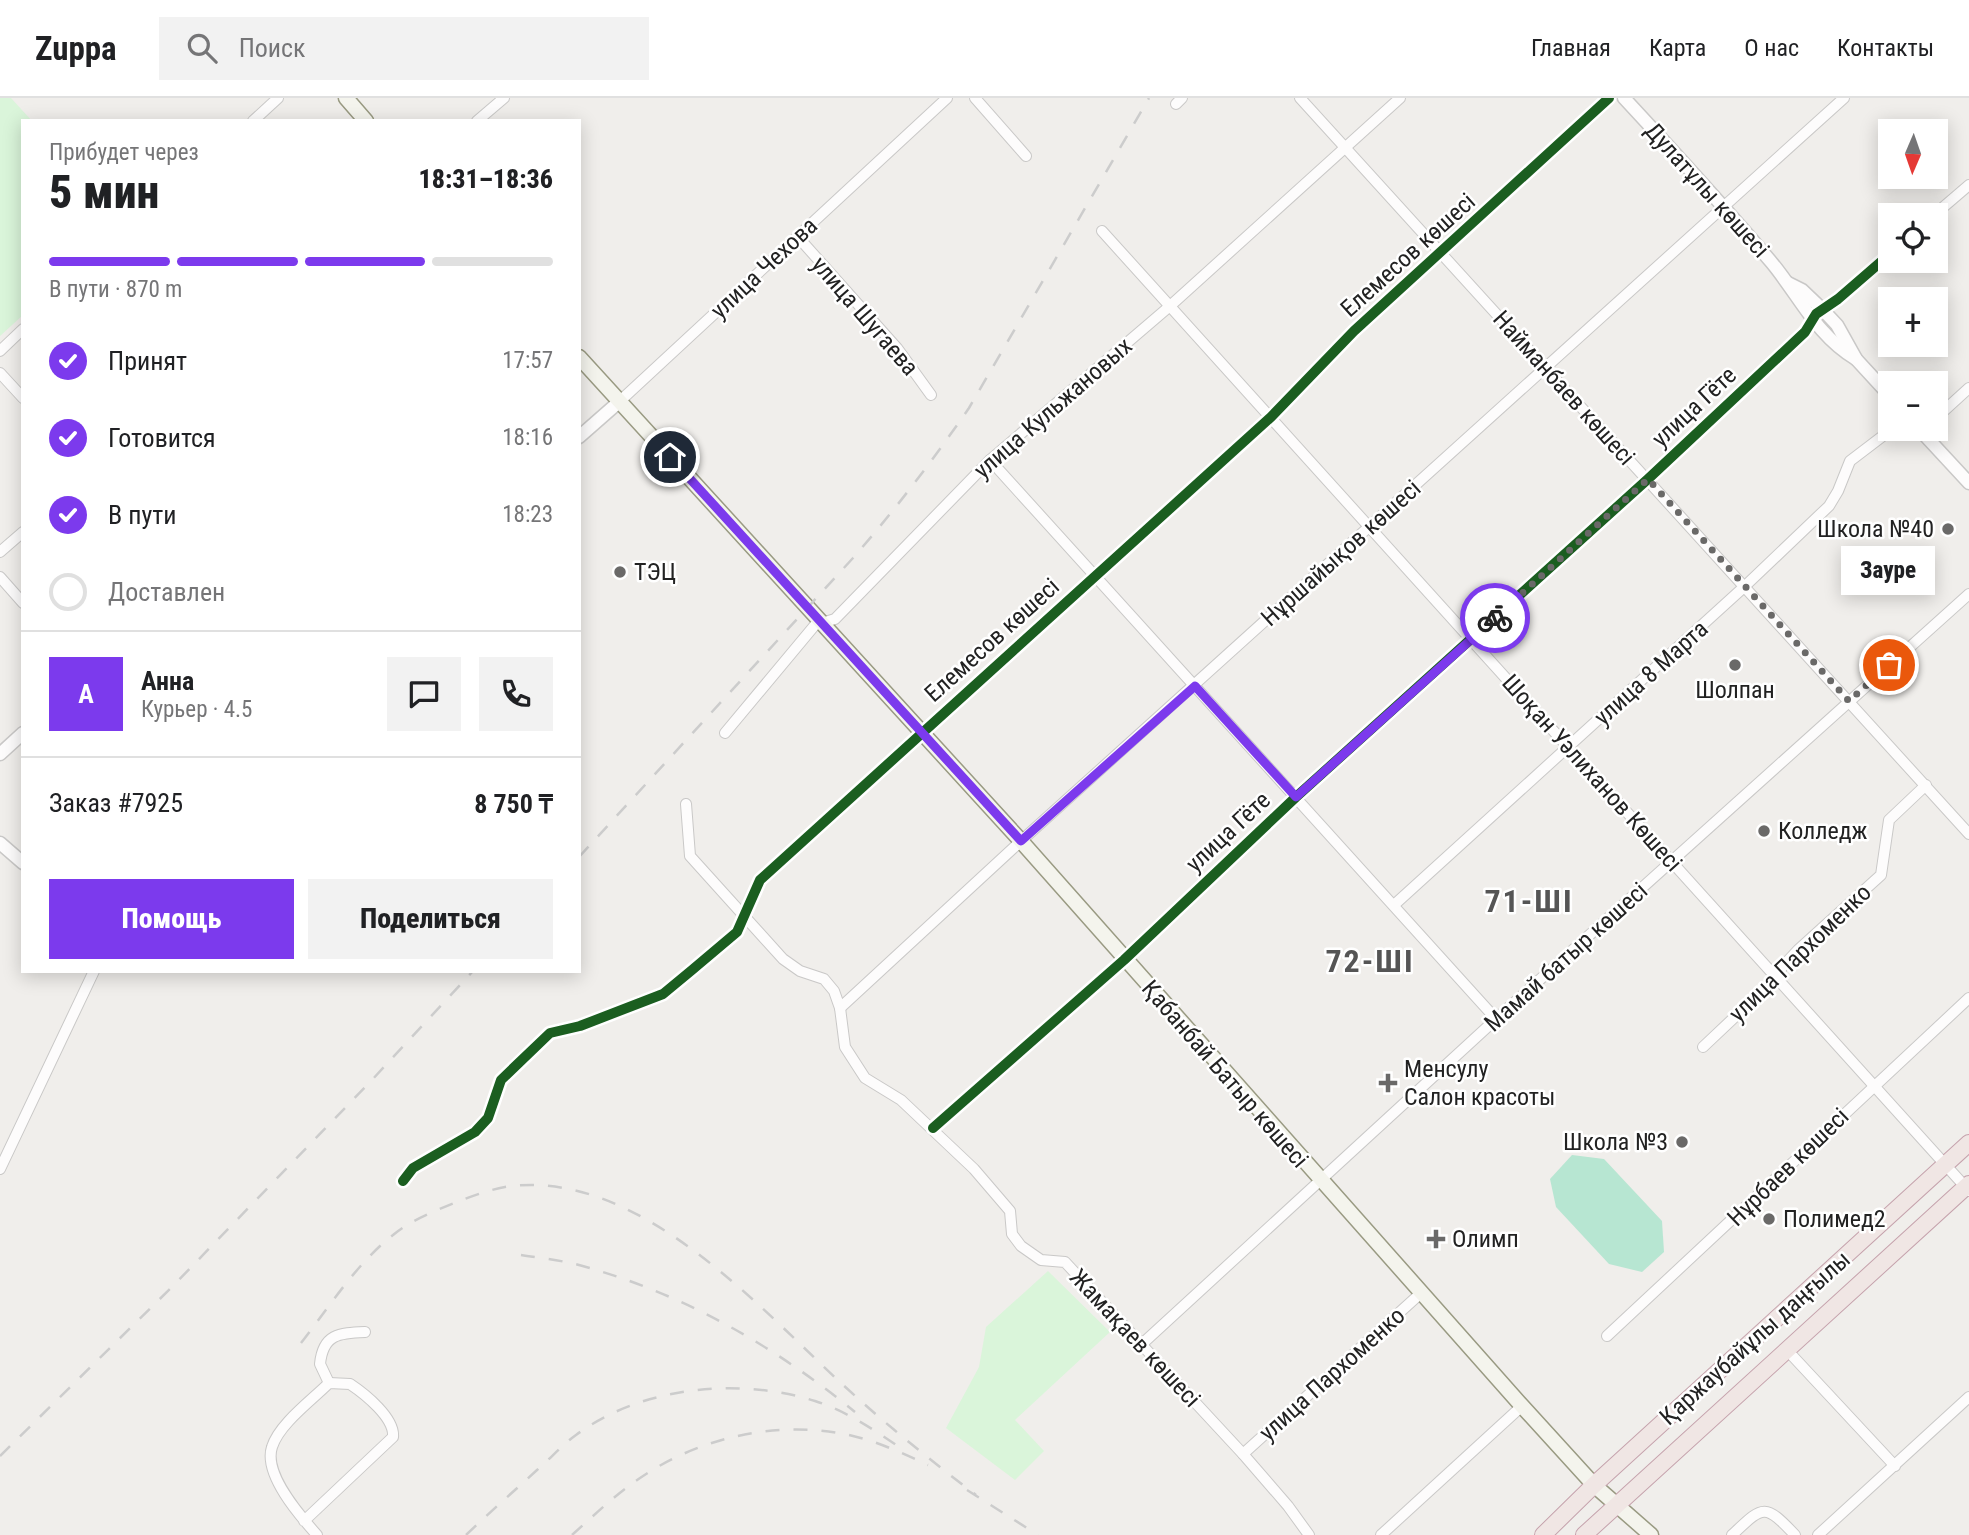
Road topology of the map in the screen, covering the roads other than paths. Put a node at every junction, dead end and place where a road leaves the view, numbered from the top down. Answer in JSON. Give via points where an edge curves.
{"nodes":[{"id":1,"x":278,"y":98,"type":"edge"},
{"id":2,"x":346,"y":98,"type":"edge"},
{"id":3,"x":504,"y":98,"type":"edge"},
{"id":4,"x":947,"y":98,"type":"edge"},
{"id":5,"x":975,"y":98,"type":"edge"},
{"id":6,"x":1300,"y":98,"type":"edge"},
{"id":7,"x":1400,"y":98,"type":"edge"},
{"id":8,"x":1609,"y":98,"type":"edge"},
{"id":9,"x":1624,"y":98,"type":"edge"},
{"id":10,"x":1844,"y":98,"type":"edge"},
{"id":11,"x":255,"y":119,"type":"edge"},
{"id":12,"x":364,"y":119,"type":"edge"},
{"id":13,"x":479,"y":119,"type":"edge"},
{"id":14,"x":1346,"y":148,"type":"junction"},
{"id":15,"x":1026,"y":156,"type":"dead end"},
{"id":16,"x":1969,"y":185,"type":"edge"},
{"id":17,"x":1948,"y":203,"type":"edge"},
{"id":18,"x":1724,"y":206,"type":"junction"},
{"id":19,"x":1102,"y":232,"type":"dead end"},
{"id":20,"x":797,"y":237,"type":"junction"},
{"id":21,"x":1442,"y":253,"type":"junction"},
{"id":22,"x":1878,"y":264,"type":"edge"},
{"id":23,"x":1788,"y":283,"type":"junction"},
{"id":24,"x":1170,"y":306,"type":"junction"},
{"id":25,"x":1823,"y":310,"type":"junction"},
{"id":26,"x":1811,"y":320,"type":"junction"},
{"id":27,"x":21,"y":331,"type":"edge"},
{"id":28,"x":0,"y":351,"type":"edge"},
{"id":29,"x":581,"y":359,"type":"edge"},
{"id":30,"x":1856,"y":359,"type":"junction"},
{"id":31,"x":1545,"y":367,"type":"junction"},
{"id":32,"x":0,"y":373,"type":"edge"},
{"id":33,"x":1878,"y":383,"type":"edge"},
{"id":34,"x":1969,"y":387,"type":"edge"},
{"id":35,"x":931,"y":395,"type":"dead end"},
{"id":36,"x":21,"y":396,"type":"edge"},
{"id":37,"x":620,"y":401,"type":"junction"},
{"id":38,"x":1948,"y":407,"type":"edge"},
{"id":39,"x":1271,"y":417,"type":"junction"},
{"id":40,"x":581,"y":435,"type":"edge"},
{"id":41,"x":1878,"y":440,"type":"edge"},
{"id":42,"x":1932,"y":441,"type":"edge"},
{"id":43,"x":990,"y":460,"type":"junction"},
{"id":44,"x":1648,"y":479,"type":"junction"},
{"id":45,"x":1969,"y":483,"type":"edge"},
{"id":46,"x":1370,"y":526,"type":"junction"},
{"id":47,"x":21,"y":534,"type":"edge"},
{"id":48,"x":0,"y":552,"type":"edge"},
{"id":49,"x":1095,"y":576,"type":"junction"},
{"id":50,"x":0,"y":577,"type":"edge"},
{"id":51,"x":1745,"y":587,"type":"junction"},
{"id":52,"x":1969,"y":594,"type":"edge"},
{"id":53,"x":21,"y":601,"type":"edge"},
{"id":54,"x":821,"y":622,"type":"junction"},
{"id":55,"x":1471,"y":639,"type":"junction"},
{"id":56,"x":1195,"y":686,"type":"junction"},
{"id":57,"x":1849,"y":701,"type":"junction"},
{"id":58,"x":922,"y":732,"type":"junction"},
{"id":59,"x":726,"y":733,"type":"dead end"},
{"id":60,"x":21,"y":735,"type":"edge"},
{"id":61,"x":1569,"y":747,"type":"junction"},
{"id":62,"x":0,"y":754,"type":"edge"},
{"id":63,"x":1926,"y":785,"type":"junction"},
{"id":64,"x":1296,"y":797,"type":"junction"},
{"id":65,"x":686,"y":804,"type":"dead end"},
{"id":66,"x":1969,"y":834,"type":"edge"},
{"id":67,"x":1021,"y":841,"type":"junction"},
{"id":68,"x":0,"y":843,"type":"edge"},
{"id":69,"x":21,"y":861,"type":"edge"},
{"id":70,"x":1672,"y":861,"type":"junction"},
{"id":71,"x":1394,"y":905,"type":"junction"},
{"id":72,"x":745,"y":916,"type":"junction"},
{"id":73,"x":1124,"y":960,"type":"junction"},
{"id":74,"x":93,"y":973,"type":"edge"},
{"id":75,"x":1775,"y":979,"type":"junction"},
{"id":76,"x":1969,"y":998,"type":"edge"},
{"id":77,"x":839,"y":1008,"type":"junction"},
{"id":78,"x":1496,"y":1019,"type":"junction"},
{"id":79,"x":1703,"y":1047,"type":"dead end"},
{"id":80,"x":1873,"y":1086,"type":"junction"},
{"id":81,"x":933,"y":1128,"type":"junction"},
{"id":82,"x":1969,"y":1143,"type":"edge"},
{"id":83,"x":1944,"y":1166,"type":"junction"},
{"id":84,"x":0,"y":1169,"type":"edge"},
{"id":85,"x":403,"y":1181,"type":"dead end"},
{"id":86,"x":1320,"y":1181,"type":"junction"},
{"id":87,"x":1968,"y":1188,"type":"edge"},
{"id":88,"x":1421,"y":1293,"type":"junction"},
{"id":89,"x":365,"y":1332,"type":"dead end"},
{"id":90,"x":1607,"y":1336,"type":"dead end"},
{"id":91,"x":1142,"y":1345,"type":"junction"},
{"id":92,"x":1787,"y":1350,"type":"junction"},
{"id":93,"x":329,"y":1383,"type":"junction"},
{"id":94,"x":1969,"y":1397,"type":"edge"},
{"id":95,"x":1522,"y":1406,"type":"junction"},
{"id":96,"x":1243,"y":1454,"type":"junction"},
{"id":97,"x":1895,"y":1466,"type":"junction"},
{"id":98,"x":1594,"y":1485,"type":"junction"},
{"id":99,"x":1616,"y":1504,"type":"junction"},
{"id":100,"x":304,"y":1521,"type":"junction"},
{"id":101,"x":317,"y":1535,"type":"edge"},
{"id":102,"x":1309,"y":1535,"type":"edge"},
{"id":103,"x":1381,"y":1535,"type":"edge"},
{"id":104,"x":1543,"y":1535,"type":"edge"},
{"id":105,"x":1584,"y":1535,"type":"edge"},
{"id":106,"x":1651,"y":1535,"type":"edge"},
{"id":107,"x":1732,"y":1535,"type":"edge"},
{"id":108,"x":1795,"y":1535,"type":"edge"},
{"id":109,"x":1818,"y":1535,"type":"edge"}],
"edges":[{"from":1,"to":11,"type":"street"},
{"from":2,"to":12,"type":"main road"},
{"from":3,"to":13,"type":"street"},
{"from":4,"to":20,"type":"street","name":"улица Чехова"},
{"from":5,"to":15,"type":"street"},
{"from":6,"to":14,"type":"street","name":"Найманбаев көшесі"},
{"from":7,"to":14,"type":"street","name":"улица Кульжановых"},
{"from":8,"to":21,"type":"street","name":"Елемесов көшесі"},
{"from":9,"to":18,"type":"street","name":"Дулатұлы көшесі"},
{"from":10,"to":18,"type":"street","name":"Нұршайықов көшесі"},
{"from":14,"to":21,"type":"street","name":"Найманбаев көшесі"},
{"from":14,"to":24,"type":"street","name":"улица Кульжановых"},
{"from":16,"to":17,"type":"street"},
{"from":18,"to":23,"type":"street","name":"Дулатұлы көшесі"},
{"from":18,"to":31,"type":"street","name":"Нұршайықов көшесі"},
{"from":19,"to":24,"type":"street","name":"Шоқан Уәлиханов Көшесі"},
{"from":20,"to":35,"type":"street","name":"улица Шугаева","via":[[897,348]]},
{"from":20,"to":37,"type":"street","name":"улица Чехова"},
{"from":21,"to":31,"type":"street","name":"Найманбаев көшесі"},
{"from":21,"to":39,"type":"street","name":"Елемесов көшесі","via":[[1354,331]]},
{"from":22,"to":25,"type":"street","name":"улица Гёте"},
{"from":23,"to":25,"type":"street","name":"Дулатұлы көшесі"},
{"from":23,"to":26,"type":"street","name":"Дулатұлы көшесі"},
{"from":24,"to":39,"type":"street","name":"Шоқан Уәлиханов Көшесі"},
{"from":24,"to":43,"type":"street","name":"улица Кульжановых"},
{"from":25,"to":26,"type":"street","name":"улица Гёте"},
{"from":25,"to":30,"type":"street","name":"Дулатұлы көшесі"},
{"from":26,"to":30,"type":"street","name":"Дулатұлы көшесі"},
{"from":26,"to":44,"type":"street","name":"улица Гёте","via":[[1805,332]]},
{"from":27,"to":28,"type":"street"},
{"from":29,"to":37,"type":"main road","name":"Қабанбай Батыр көшесі"},
{"from":30,"to":33,"type":"street","name":"Дулатұлы көшесі"},
{"from":31,"to":44,"type":"street","name":"Найманбаев көшесі"},
{"from":31,"to":46,"type":"street","name":"Нұршайықов көшесі"},
{"from":32,"to":36,"type":"street"},
{"from":34,"to":38,"type":"street"},
{"from":37,"to":40,"type":"street","name":"улица Чехова"},
{"from":37,"to":54,"type":"main road","name":"Қабанбай Батыр көшесі"},
{"from":39,"to":46,"type":"street","name":"Шоқан Уәлиханов Көшесі"},
{"from":39,"to":49,"type":"street","name":"Елемесов көшесі"},
{"from":41,"to":51,"type":"street","name":"улица 8 Марта","via":[[1850,461],[1829,506]]},
{"from":42,"to":45,"type":"street"},
{"from":43,"to":49,"type":"street"},
{"from":43,"to":54,"type":"street","name":"улица Кульжановых","via":[[835,619]]},
{"from":44,"to":51,"type":"street","name":"Найманбаев көшесі"},
{"from":44,"to":55,"type":"street","name":"улица Гёте"},
{"from":46,"to":55,"type":"street","name":"Шоқан Уәлиханов Көшесі"},
{"from":46,"to":56,"type":"street","name":"Нұршайықов көшесі"},
{"from":47,"to":48,"type":"street"},
{"from":49,"to":56,"type":"street"},
{"from":49,"to":58,"type":"street","name":"Елемесов көшесі"},
{"from":50,"to":53,"type":"street"},
{"from":51,"to":57,"type":"street","name":"Найманбаев көшесі"},
{"from":51,"to":61,"type":"street","name":"улица 8 Марта"},
{"from":52,"to":57,"type":"street","name":"Мамай батыр көшесі"},
{"from":54,"to":58,"type":"main road","name":"Қабанбай Батыр көшесі"},
{"from":54,"to":59,"type":"street","name":"улица Кульжановых"},
{"from":55,"to":61,"type":"street","name":"Шоқан Уәлиханов Көшесі"},
{"from":55,"to":64,"type":"street","name":"улица Гёте"},
{"from":56,"to":64,"type":"street"},
{"from":56,"to":67,"type":"street","name":"Нұршайықов көшесі"},
{"from":57,"to":63,"type":"street","name":"Найманбаев көшесі"},
{"from":57,"to":70,"type":"street","name":"Мамай батыр көшесі"},
{"from":58,"to":67,"type":"main road","name":"Қабанбай Батыр көшесі"},
{"from":58,"to":72,"type":"street","name":"Елемесов көшесі","via":[[760,880]]},
{"from":60,"to":62,"type":"street"},
{"from":61,"to":70,"type":"street","name":"Шоқан Уәлиханов Көшесі"},
{"from":61,"to":71,"type":"street","name":"улица 8 Марта"},
{"from":63,"to":66,"type":"street","name":"Найманбаев көшесі"},
{"from":63,"to":75,"type":"street","name":"улица Пархоменко","via":[[1889,820],[1881,875],[1798,950]]},
{"from":64,"to":71,"type":"street"},
{"from":64,"to":73,"type":"street","name":"улица Гёте"},
{"from":65,"to":72,"type":"street","name":"Жамақаев көшесі","via":[[690,856]]},
{"from":67,"to":73,"type":"main road","name":"Қабанбай Батыр көшесі"},
{"from":67,"to":77,"type":"street","name":"Нұршайықов көшесі"},
{"from":68,"to":69,"type":"street"},
{"from":70,"to":75,"type":"street","name":"Шоқан Уәлиханов Көшесі"},
{"from":70,"to":78,"type":"street","name":"Мамай батыр көшесі"},
{"from":71,"to":78,"type":"street"},
{"from":72,"to":77,"type":"street","name":"Жамақаев көшесі","via":[[783,959],[824,979]]},
{"from":72,"to":85,"type":"street","name":"Елемесов көшесі","via":[[737,932],[663,994],[550,1033],[501,1080],[488,1118],[475,1132],[412,1168]]},
{"from":73,"to":81,"type":"street","name":"улица Гёте"},
{"from":73,"to":86,"type":"main road","name":"Қабанбай Батыр көшесі"},
{"from":74,"to":84,"type":"street"},
{"from":75,"to":79,"type":"street","name":"улица Пархоменко"},
{"from":75,"to":80,"type":"street","name":"Шоқан Уәлиханов Көшесі"},
{"from":76,"to":80,"type":"street","name":"Нұрбаев көшесі"},
{"from":77,"to":81,"type":"street","name":"Жамақаев көшесі","via":[[845,1047],[865,1078],[901,1100]]},
{"from":78,"to":86,"type":"street","name":"Мамай батыр көшесі"},
{"from":80,"to":83,"type":"street","name":"Шоқан Уәлиханов Көшесі"},
{"from":80,"to":90,"type":"street","name":"Нұрбаев көшесі"},
{"from":81,"to":91,"type":"street","name":"Жамақаев көшесі","via":[[1010,1212],[1012,1234],[1021,1246],[1041,1260],[1065,1262]]},
{"from":82,"to":83,"type":"highway","name":"Қаржаубайұлы даңғылы"},
{"from":83,"to":87,"type":"street","name":"Шоқан Уәлиханов Көшесі"},
{"from":83,"to":98,"type":"highway","name":"Қаржаубайұлы даңғылы"},
{"from":86,"to":88,"type":"main road","name":"Қабанбай Батыр көшесі"},
{"from":86,"to":91,"type":"street","name":"Мамай батыр көшесі"},
{"from":87,"to":92,"type":"highway","name":"Қаржаубайұлы даңғылы"},
{"from":88,"to":95,"type":"main road","name":"Қабанбай Батыр көшесі"},
{"from":88,"to":96,"type":"street","name":"улица Пархоменко"},
{"from":89,"to":93,"type":"street","via":[[342,1333],[327,1342],[320,1364]]},
{"from":91,"to":96,"type":"street","name":"Жамақаев көшесі"},
{"from":92,"to":97,"type":"street"},
{"from":92,"to":99,"type":"highway","name":"Қаржаубайұлы даңғылы"},
{"from":93,"to":100,"type":"street","via":[[281,1430],[271,1448],[272,1473]]},
{"from":93,"to":100,"type":"street","via":[[356,1388],[390,1421],[393,1437]]},
{"from":94,"to":97,"type":"street"},
{"from":95,"to":98,"type":"main road","name":"Қабанбай Батыр көшесі"},
{"from":95,"to":103,"type":"street"},
{"from":96,"to":102,"type":"street","name":"Жамақаев көшесі"},
{"from":97,"to":109,"type":"street"},
{"from":98,"to":99,"type":"main road","name":"Қабанбай Батыр көшесі"},
{"from":98,"to":104,"type":"highway","name":"Қаржаубайұлы даңғылы"},
{"from":99,"to":105,"type":"highway","name":"Қаржаубайұлы даңғылы"},
{"from":99,"to":106,"type":"main road","name":"Қабанбай Батыр көшесі"},
{"from":100,"to":101,"type":"street"},
{"from":107,"to":108,"type":"street","via":[[1754,1514],[1768,1511]]}]}
